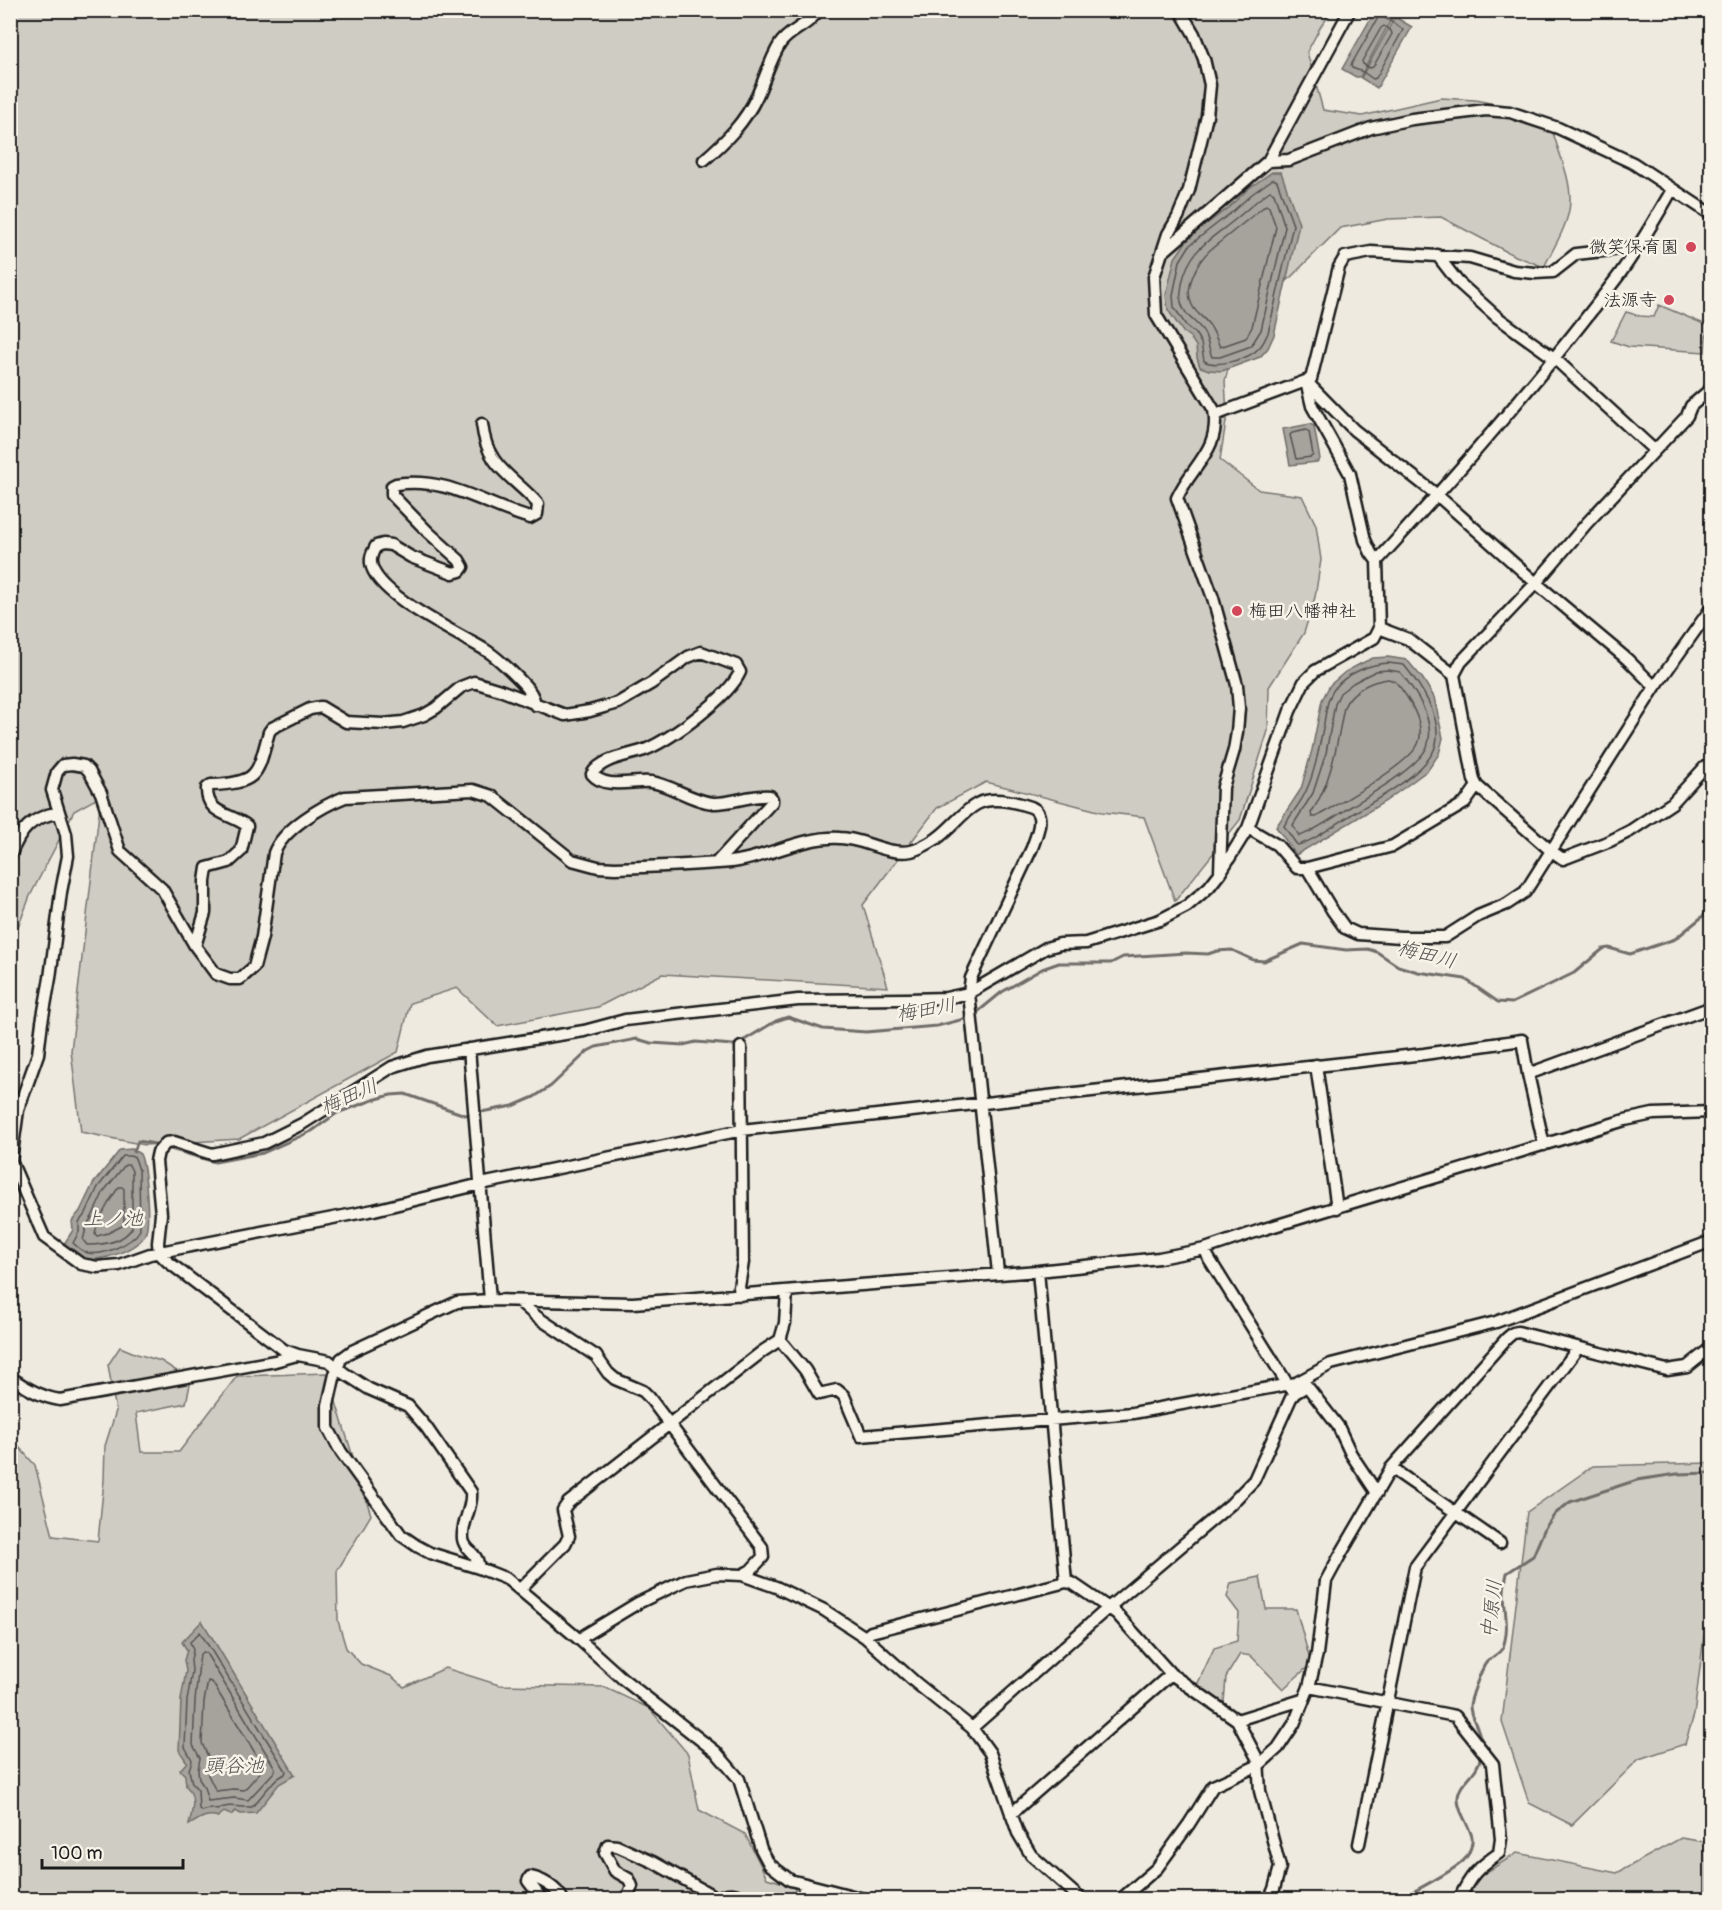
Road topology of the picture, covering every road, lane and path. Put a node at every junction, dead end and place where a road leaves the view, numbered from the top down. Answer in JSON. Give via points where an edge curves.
{"nodes":[{"id":1,"x":818,"y":10,"type":"edge"},
{"id":2,"x":1180,"y":10,"type":"edge"},
{"id":3,"x":1350,"y":10,"type":"edge"},
{"id":4,"x":704,"y":160,"type":"dead end"},
{"id":5,"x":1268,"y":161,"type":"junction"},
{"id":6,"x":1672,"y":190,"type":"junction"},
{"id":7,"x":1712,"y":215,"type":"edge"},
{"id":8,"x":1638,"y":247,"type":"junction"},
{"id":9,"x":1162,"y":252,"type":"junction"},
{"id":10,"x":1437,"y":255,"type":"junction"},
{"id":11,"x":1554,"y":358,"type":"junction"},
{"id":12,"x":1306,"y":381,"type":"junction"},
{"id":13,"x":1712,"y":388,"type":"edge"},
{"id":14,"x":1215,"y":415,"type":"junction"},
{"id":15,"x":482,"y":424,"type":"dead end"},
{"id":16,"x":1654,"y":450,"type":"junction"},
{"id":17,"x":1437,"y":495,"type":"junction"},
{"id":18,"x":1377,"y":561,"type":"junction"},
{"id":19,"x":1536,"y":583,"type":"junction"},
{"id":20,"x":1712,"y":607,"type":"edge"},
{"id":21,"x":1379,"y":628,"type":"junction"},
{"id":22,"x":1454,"y":675,"type":"junction"},
{"id":23,"x":1655,"y":687,"type":"junction"},
{"id":24,"x":535,"y":705,"type":"junction"},
{"id":25,"x":1712,"y":766,"type":"edge"},
{"id":26,"x":1477,"y":786,"type":"junction"},
{"id":27,"x":59,"y":812,"type":"junction"},
{"id":28,"x":1248,"y":828,"type":"junction"},
{"id":29,"x":1550,"y":850,"type":"junction"},
{"id":30,"x":10,"y":856,"type":"edge"},
{"id":31,"x":716,"y":863,"type":"junction"},
{"id":32,"x":1307,"y":868,"type":"junction"},
{"id":33,"x":1220,"y":873,"type":"junction"},
{"id":34,"x":195,"y":946,"type":"junction"},
{"id":35,"x":969,"y":993,"type":"junction"},
{"id":36,"x":1712,"y":1007,"type":"edge"},
{"id":37,"x":741,"y":1047,"type":"dead end"},
{"id":38,"x":469,"y":1049,"type":"junction"},
{"id":39,"x":1316,"y":1065,"type":"junction"},
{"id":40,"x":1528,"y":1074,"type":"junction"},
{"id":41,"x":981,"y":1104,"type":"junction"},
{"id":42,"x":1712,"y":1112,"type":"edge"},
{"id":43,"x":742,"y":1130,"type":"junction"},
{"id":44,"x":1544,"y":1145,"type":"junction"},
{"id":45,"x":481,"y":1184,"type":"junction"},
{"id":46,"x":1336,"y":1208,"type":"junction"},
{"id":47,"x":1712,"y":1241,"type":"edge"},
{"id":48,"x":1205,"y":1250,"type":"junction"},
{"id":49,"x":159,"y":1253,"type":"junction"},
{"id":50,"x":1038,"y":1271,"type":"junction"},
{"id":51,"x":998,"y":1273,"type":"junction"},
{"id":52,"x":787,"y":1292,"type":"junction"},
{"id":53,"x":741,"y":1295,"type":"junction"},
{"id":54,"x":490,"y":1300,"type":"junction"},
{"id":55,"x":520,"y":1302,"type":"junction"},
{"id":56,"x":1496,"y":1322,"type":"junction"},
{"id":57,"x":1507,"y":1338,"type":"junction"},
{"id":58,"x":780,"y":1340,"type":"junction"},
{"id":59,"x":1712,"y":1347,"type":"edge"},
{"id":60,"x":1578,"y":1348,"type":"junction"},
{"id":61,"x":298,"y":1355,"type":"junction"},
{"id":62,"x":337,"y":1367,"type":"junction"},
{"id":63,"x":10,"y":1377,"type":"edge"},
{"id":64,"x":1291,"y":1389,"type":"junction"},
{"id":65,"x":1052,"y":1420,"type":"junction"},
{"id":66,"x":668,"y":1424,"type":"junction"},
{"id":67,"x":1391,"y":1468,"type":"junction"},
{"id":68,"x":1377,"y":1493,"type":"junction"},
{"id":69,"x":1455,"y":1511,"type":"junction"},
{"id":70,"x":1500,"y":1543,"type":"dead end"},
{"id":71,"x":479,"y":1568,"type":"junction"},
{"id":72,"x":742,"y":1575,"type":"junction"},
{"id":73,"x":1065,"y":1582,"type":"junction"},
{"id":74,"x":520,"y":1588,"type":"junction"},
{"id":75,"x":1108,"y":1608,"type":"junction"},
{"id":76,"x":865,"y":1637,"type":"junction"},
{"id":77,"x":581,"y":1641,"type":"junction"},
{"id":78,"x":1171,"y":1674,"type":"junction"},
{"id":79,"x":1309,"y":1687,"type":"junction"},
{"id":80,"x":1302,"y":1700,"type":"junction"},
{"id":81,"x":1387,"y":1704,"type":"junction"},
{"id":82,"x":1237,"y":1720,"type":"junction"},
{"id":83,"x":972,"y":1728,"type":"junction"},
{"id":84,"x":1259,"y":1764,"type":"junction"},
{"id":85,"x":1011,"y":1814,"type":"junction"},
{"id":86,"x":1359,"y":1844,"type":"dead end"},
{"id":87,"x":803,"y":1884,"type":"junction"},
{"id":88,"x":540,"y":1899,"type":"edge"},
{"id":89,"x":563,"y":1899,"type":"edge"},
{"id":90,"x":627,"y":1899,"type":"edge"},
{"id":91,"x":746,"y":1899,"type":"edge"},
{"id":92,"x":806,"y":1899,"type":"edge"},
{"id":93,"x":868,"y":1899,"type":"edge"},
{"id":94,"x":1082,"y":1899,"type":"edge"},
{"id":95,"x":1120,"y":1899,"type":"edge"},
{"id":96,"x":1269,"y":1899,"type":"edge"},
{"id":97,"x":1459,"y":1899,"type":"edge"}],
"edges":[{"from":1,"to":4,"type":"street","via":[[781,43],[744,120]]},
{"from":2,"to":9,"type":"street","via":[[1204,59],[1210,85],[1190,190]]},
{"from":3,"to":5,"type":"street"},
{"from":5,"to":6,"type":"street","via":[[1289,160],[1371,128],[1486,110],[1510,112],[1558,128],[1633,164]]},
{"from":5,"to":9,"type":"street"},
{"from":6,"to":7,"type":"street"},
{"from":6,"to":8,"type":"street"},
{"from":8,"to":10,"type":"street","via":[[1576,254],[1553,272],[1534,273],[1470,258]]},
{"from":8,"to":11,"type":"street"},
{"from":9,"to":14,"type":"street","via":[[1155,277],[1156,315]]},
{"from":10,"to":11,"type":"street","via":[[1458,282],[1497,317]]},
{"from":10,"to":12,"type":"street","via":[[1371,252],[1345,257],[1339,267],[1311,379]]},
{"from":11,"to":16,"type":"street"},
{"from":11,"to":17,"type":"street"},
{"from":12,"to":14,"type":"street"},
{"from":12,"to":17,"type":"street","via":[[1354,430]]},
{"from":12,"to":18,"type":"street","via":[[1312,406],[1350,474],[1365,540]]},
{"from":13,"to":16,"type":"street","via":[[1691,406],[1687,416]]},
{"from":14,"to":33,"type":"street","via":[[1211,446],[1177,498],[1213,598],[1237,685],[1237,732],[1223,787]]},
{"from":15,"to":24,"type":"street","via":[[488,451],[500,469],[538,504],[537,514],[530,518],[522,516],[433,483],[396,484],[392,486],[392,495],[463,567],[453,573],[383,544],[376,546],[371,565],[390,591],[501,662],[523,684]]},
{"from":16,"to":19,"type":"street"},
{"from":17,"to":18,"type":"street"},
{"from":17,"to":19,"type":"street"},
{"from":18,"to":21,"type":"street"},
{"from":19,"to":22,"type":"street","via":[[1461,662]]},
{"from":19,"to":23,"type":"street","via":[[1627,658]]},
{"from":20,"to":23,"type":"street"},
{"from":21,"to":22,"type":"street","via":[[1408,639]]},
{"from":21,"to":28,"type":"street","via":[[1374,638],[1315,671],[1304,682]]},
{"from":22,"to":26,"type":"street"},
{"from":23,"to":29,"type":"street"},
{"from":24,"to":31,"type":"street","via":[[565,715],[618,703],[701,652],[736,664],[740,672],[736,681],[677,732],[647,749],[603,764],[592,774],[616,783],[651,782],[714,803],[770,796],[772,802]]},
{"from":24,"to":34,"type":"street","via":[[474,682],[424,715],[403,722],[346,722],[321,707],[272,728],[255,774],[241,783],[207,788],[212,806],[247,826],[241,852],[229,862],[207,868],[205,913]]},
{"from":25,"to":29,"type":"street","via":[[1705,767],[1672,803],[1630,831],[1563,859]]},
{"from":26,"to":29,"type":"street"},
{"from":26,"to":32,"type":"street","via":[[1465,803],[1393,846]]},
{"from":27,"to":30,"type":"street","via":[[30,823]]},
{"from":27,"to":34,"type":"street","via":[[52,790],[57,772],[63,765],[84,766],[101,793],[120,850],[162,889]]},
{"from":27,"to":49,"type":"street","via":[[68,856],[38,1054],[18,1110],[11,1161],[44,1237],[81,1264],[119,1265]]},
{"from":28,"to":32,"type":"street","via":[[1277,845],[1297,868]]},
{"from":28,"to":33,"type":"street"},
{"from":29,"to":32,"type":"street","via":[[1525,892],[1445,937],[1358,934],[1345,928]]},
{"from":31,"to":34,"type":"street","via":[[615,868],[572,860],[492,796],[472,790],[345,797],[298,825],[277,845],[255,967],[240,979],[230,979],[216,974]]},
{"from":31,"to":35,"type":"street","via":[[841,837],[882,848],[914,851],[944,834],[978,803],[990,800],[1032,808],[1040,819],[1032,848],[971,978]]},
{"from":33,"to":35,"type":"street","via":[[1197,898],[1166,917],[1086,943],[1046,948]]},
{"from":35,"to":38,"type":"street","via":[[946,998],[798,1000],[625,1020],[584,1031]]},
{"from":35,"to":41,"type":"street"},
{"from":36,"to":40,"type":"street"},
{"from":37,"to":43,"type":"street"},
{"from":38,"to":45,"type":"street"},
{"from":38,"to":49,"type":"street","via":[[392,1066],[302,1124],[264,1143],[212,1154],[174,1142],[163,1145],[156,1161],[161,1214]]},
{"from":39,"to":40,"type":"street","via":[[1522,1040]]},
{"from":39,"to":41,"type":"street"},
{"from":39,"to":46,"type":"street"},
{"from":40,"to":44,"type":"street"},
{"from":41,"to":43,"type":"street"},
{"from":41,"to":51,"type":"street"},
{"from":42,"to":44,"type":"street","via":[[1653,1114]]},
{"from":43,"to":45,"type":"street"},
{"from":43,"to":53,"type":"street"},
{"from":44,"to":46,"type":"street"},
{"from":45,"to":49,"type":"street","via":[[374,1210]]},
{"from":45,"to":54,"type":"street"},
{"from":46,"to":48,"type":"street"},
{"from":47,"to":56,"type":"street"},
{"from":48,"to":50,"type":"street"},
{"from":48,"to":64,"type":"street"},
{"from":49,"to":61,"type":"street","via":[[284,1350]]},
{"from":50,"to":51,"type":"street"},
{"from":50,"to":65,"type":"street"},
{"from":51,"to":52,"type":"street"},
{"from":52,"to":53,"type":"street"},
{"from":52,"to":58,"type":"street"},
{"from":53,"to":55,"type":"street","via":[[633,1303]]},
{"from":54,"to":55,"type":"street"},
{"from":54,"to":62,"type":"street","via":[[457,1302],[352,1351]]},
{"from":55,"to":66,"type":"street","via":[[596,1356],[615,1379],[643,1391]]},
{"from":56,"to":57,"type":"street"},
{"from":56,"to":64,"type":"street","via":[[1331,1364]]},
{"from":57,"to":60,"type":"street","via":[[1518,1332]]},
{"from":57,"to":67,"type":"street"},
{"from":58,"to":65,"type":"street","via":[[819,1394],[837,1390],[844,1396],[861,1436]]},
{"from":58,"to":66,"type":"street"},
{"from":59,"to":60,"type":"street","via":[[1687,1367],[1667,1370]]},
{"from":60,"to":69,"type":"street"},
{"from":61,"to":62,"type":"street","via":[[329,1361]]},
{"from":61,"to":63,"type":"street","via":[[60,1400],[37,1394]]},
{"from":62,"to":71,"type":"street","via":[[369,1389],[408,1406],[426,1427],[468,1487],[472,1499],[463,1540]]},
{"from":62,"to":71,"type":"street","via":[[328,1406],[328,1428],[341,1452],[402,1535],[430,1553]]},
{"from":64,"to":65,"type":"street","via":[[1133,1413]]},
{"from":64,"to":68,"type":"street","via":[[1307,1386],[1338,1426]]},
{"from":64,"to":75,"type":"street","via":[[1291,1398],[1254,1480]]},
{"from":65,"to":73,"type":"street"},
{"from":66,"to":72,"type":"street","via":[[762,1547],[763,1557]]},
{"from":66,"to":74,"type":"street","via":[[568,1503],[563,1510],[569,1536],[565,1544]]},
{"from":67,"to":68,"type":"street"},
{"from":67,"to":69,"type":"street"},
{"from":68,"to":79,"type":"street","via":[[1326,1581]]},
{"from":69,"to":70,"type":"street"},
{"from":69,"to":81,"type":"street","via":[[1415,1567]]},
{"from":71,"to":74,"type":"street"},
{"from":72,"to":76,"type":"street","via":[[824,1610]]},
{"from":72,"to":77,"type":"street","via":[[717,1574],[686,1580],[638,1603]]},
{"from":73,"to":75,"type":"street"},
{"from":73,"to":76,"type":"street","via":[[871,1632]]},
{"from":74,"to":77,"type":"street"},
{"from":75,"to":78,"type":"street"},
{"from":75,"to":83,"type":"street"},
{"from":76,"to":83,"type":"street"},
{"from":77,"to":87,"type":"street","via":[[716,1752],[739,1779],[769,1864],[790,1880]]},
{"from":78,"to":82,"type":"street"},
{"from":78,"to":85,"type":"street"},
{"from":79,"to":80,"type":"street"},
{"from":79,"to":81,"type":"street"},
{"from":80,"to":82,"type":"street"},
{"from":80,"to":84,"type":"street","via":[[1284,1740]]},
{"from":81,"to":86,"type":"street"},
{"from":81,"to":97,"type":"street","via":[[1455,1716],[1493,1764],[1499,1853],[1477,1869]]},
{"from":82,"to":84,"type":"street"},
{"from":83,"to":85,"type":"street","via":[[990,1753]]},
{"from":84,"to":95,"type":"street","via":[[1213,1786],[1157,1868]]},
{"from":84,"to":96,"type":"street","via":[[1260,1791],[1280,1867]]},
{"from":85,"to":94,"type":"street","via":[[1031,1854]]},
{"from":87,"to":92,"type":"street"},
{"from":87,"to":93,"type":"street"},
{"from":88,"to":89,"type":"street","via":[[528,1881],[530,1877],[545,1883]]},
{"from":90,"to":91,"type":"street","via":[[632,1886],[615,1871],[605,1853],[608,1845],[653,1862],[717,1898],[731,1893]]}]}
